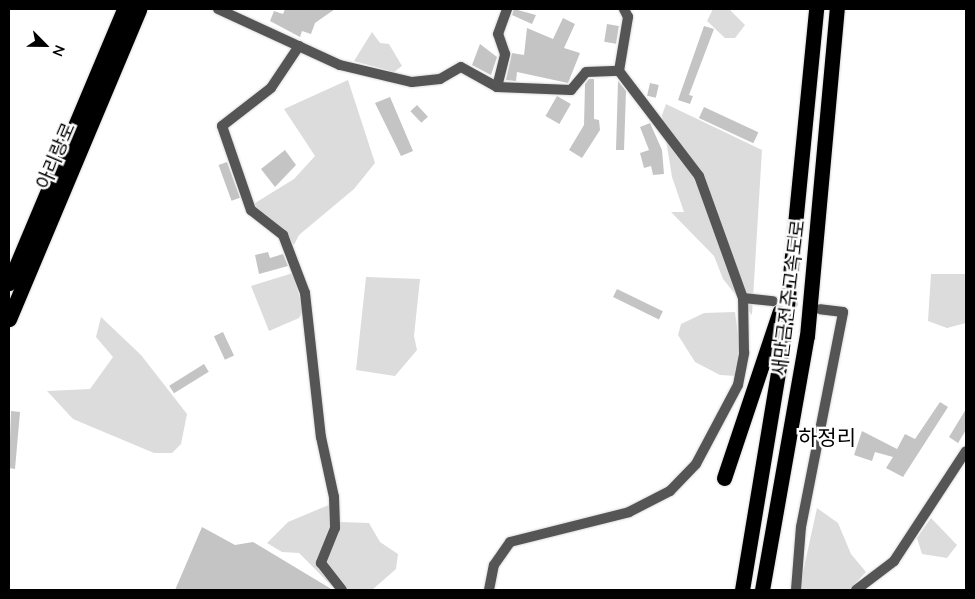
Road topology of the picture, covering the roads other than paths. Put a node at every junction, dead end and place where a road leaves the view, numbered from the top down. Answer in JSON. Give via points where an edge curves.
{"nodes":[{"id":1,"x":124,"y":9,"type":"edge"},
{"id":2,"x":139,"y":9,"type":"edge"},
{"id":3,"x":218,"y":9,"type":"edge"},
{"id":4,"x":507,"y":9,"type":"edge"},
{"id":5,"x":624,"y":9,"type":"edge"},
{"id":6,"x":816,"y":9,"type":"edge"},
{"id":7,"x":837,"y":9,"type":"edge"},
{"id":8,"x":298,"y":46,"type":"junction"},
{"id":9,"x":619,"y":71,"type":"junction"},
{"id":10,"x":497,"y":87,"type":"junction"},
{"id":11,"x":791,"y":274,"type":"junction"},
{"id":12,"x":9,"y":283,"type":"edge"},
{"id":13,"x":743,"y":298,"type":"junction"},
{"id":14,"x":773,"y":301,"type":"tunnel mouth"},
{"id":15,"x":820,"y":309,"type":"tunnel mouth"},
{"id":16,"x":9,"y":319,"type":"edge"},
{"id":17,"x":966,"y":451,"type":"edge"},
{"id":18,"x":724,"y":478,"type":"dead end"},
{"id":19,"x":342,"y":590,"type":"edge"},
{"id":20,"x":490,"y":590,"type":"edge"},
{"id":21,"x":742,"y":590,"type":"edge"},
{"id":22,"x":762,"y":590,"type":"edge"},
{"id":23,"x":796,"y":590,"type":"edge"},
{"id":24,"x":856,"y":590,"type":"edge"}],
"edges":[{"from":1,"to":12,"type":"highway","name":"아리랑로"},
{"from":2,"to":16,"type":"highway","name":"아리랑로"},
{"from":3,"to":8,"type":"street"},
{"from":4,"to":10,"type":"street","via":[[498,34],[505,54]]},
{"from":5,"to":9,"type":"street","via":[[628,17]]},
{"from":6,"to":11,"type":"highway","name":"새만금전주고속도로"},
{"from":7,"to":22,"type":"highway","name":"새만금전주고속도로","via":[[808,336]]},
{"from":8,"to":10,"type":"street","via":[[340,65],[412,82],[440,79],[461,68]]},
{"from":8,"to":19,"type":"street","via":[[271,88],[222,126],[251,210],[283,235],[305,293],[321,437],[334,496],[335,528],[321,562]]},
{"from":9,"to":10,"type":"street","via":[[586,72],[571,90]]},
{"from":9,"to":13,"type":"street","via":[[699,176]]},
{"from":11,"to":18,"type":"highway"},
{"from":11,"to":21,"type":"highway","name":"새만금전주고속도로","via":[[762,488]]},
{"from":13,"to":14,"type":"street"},
{"from":13,"to":20,"type":"street","via":[[744,353],[738,385],[696,464],[670,491],[629,512],[510,542],[494,565]]},
{"from":15,"to":23,"type":"street","via":[[843,312],[801,527]]},
{"from":17,"to":24,"type":"street","via":[[894,561]]}]}
